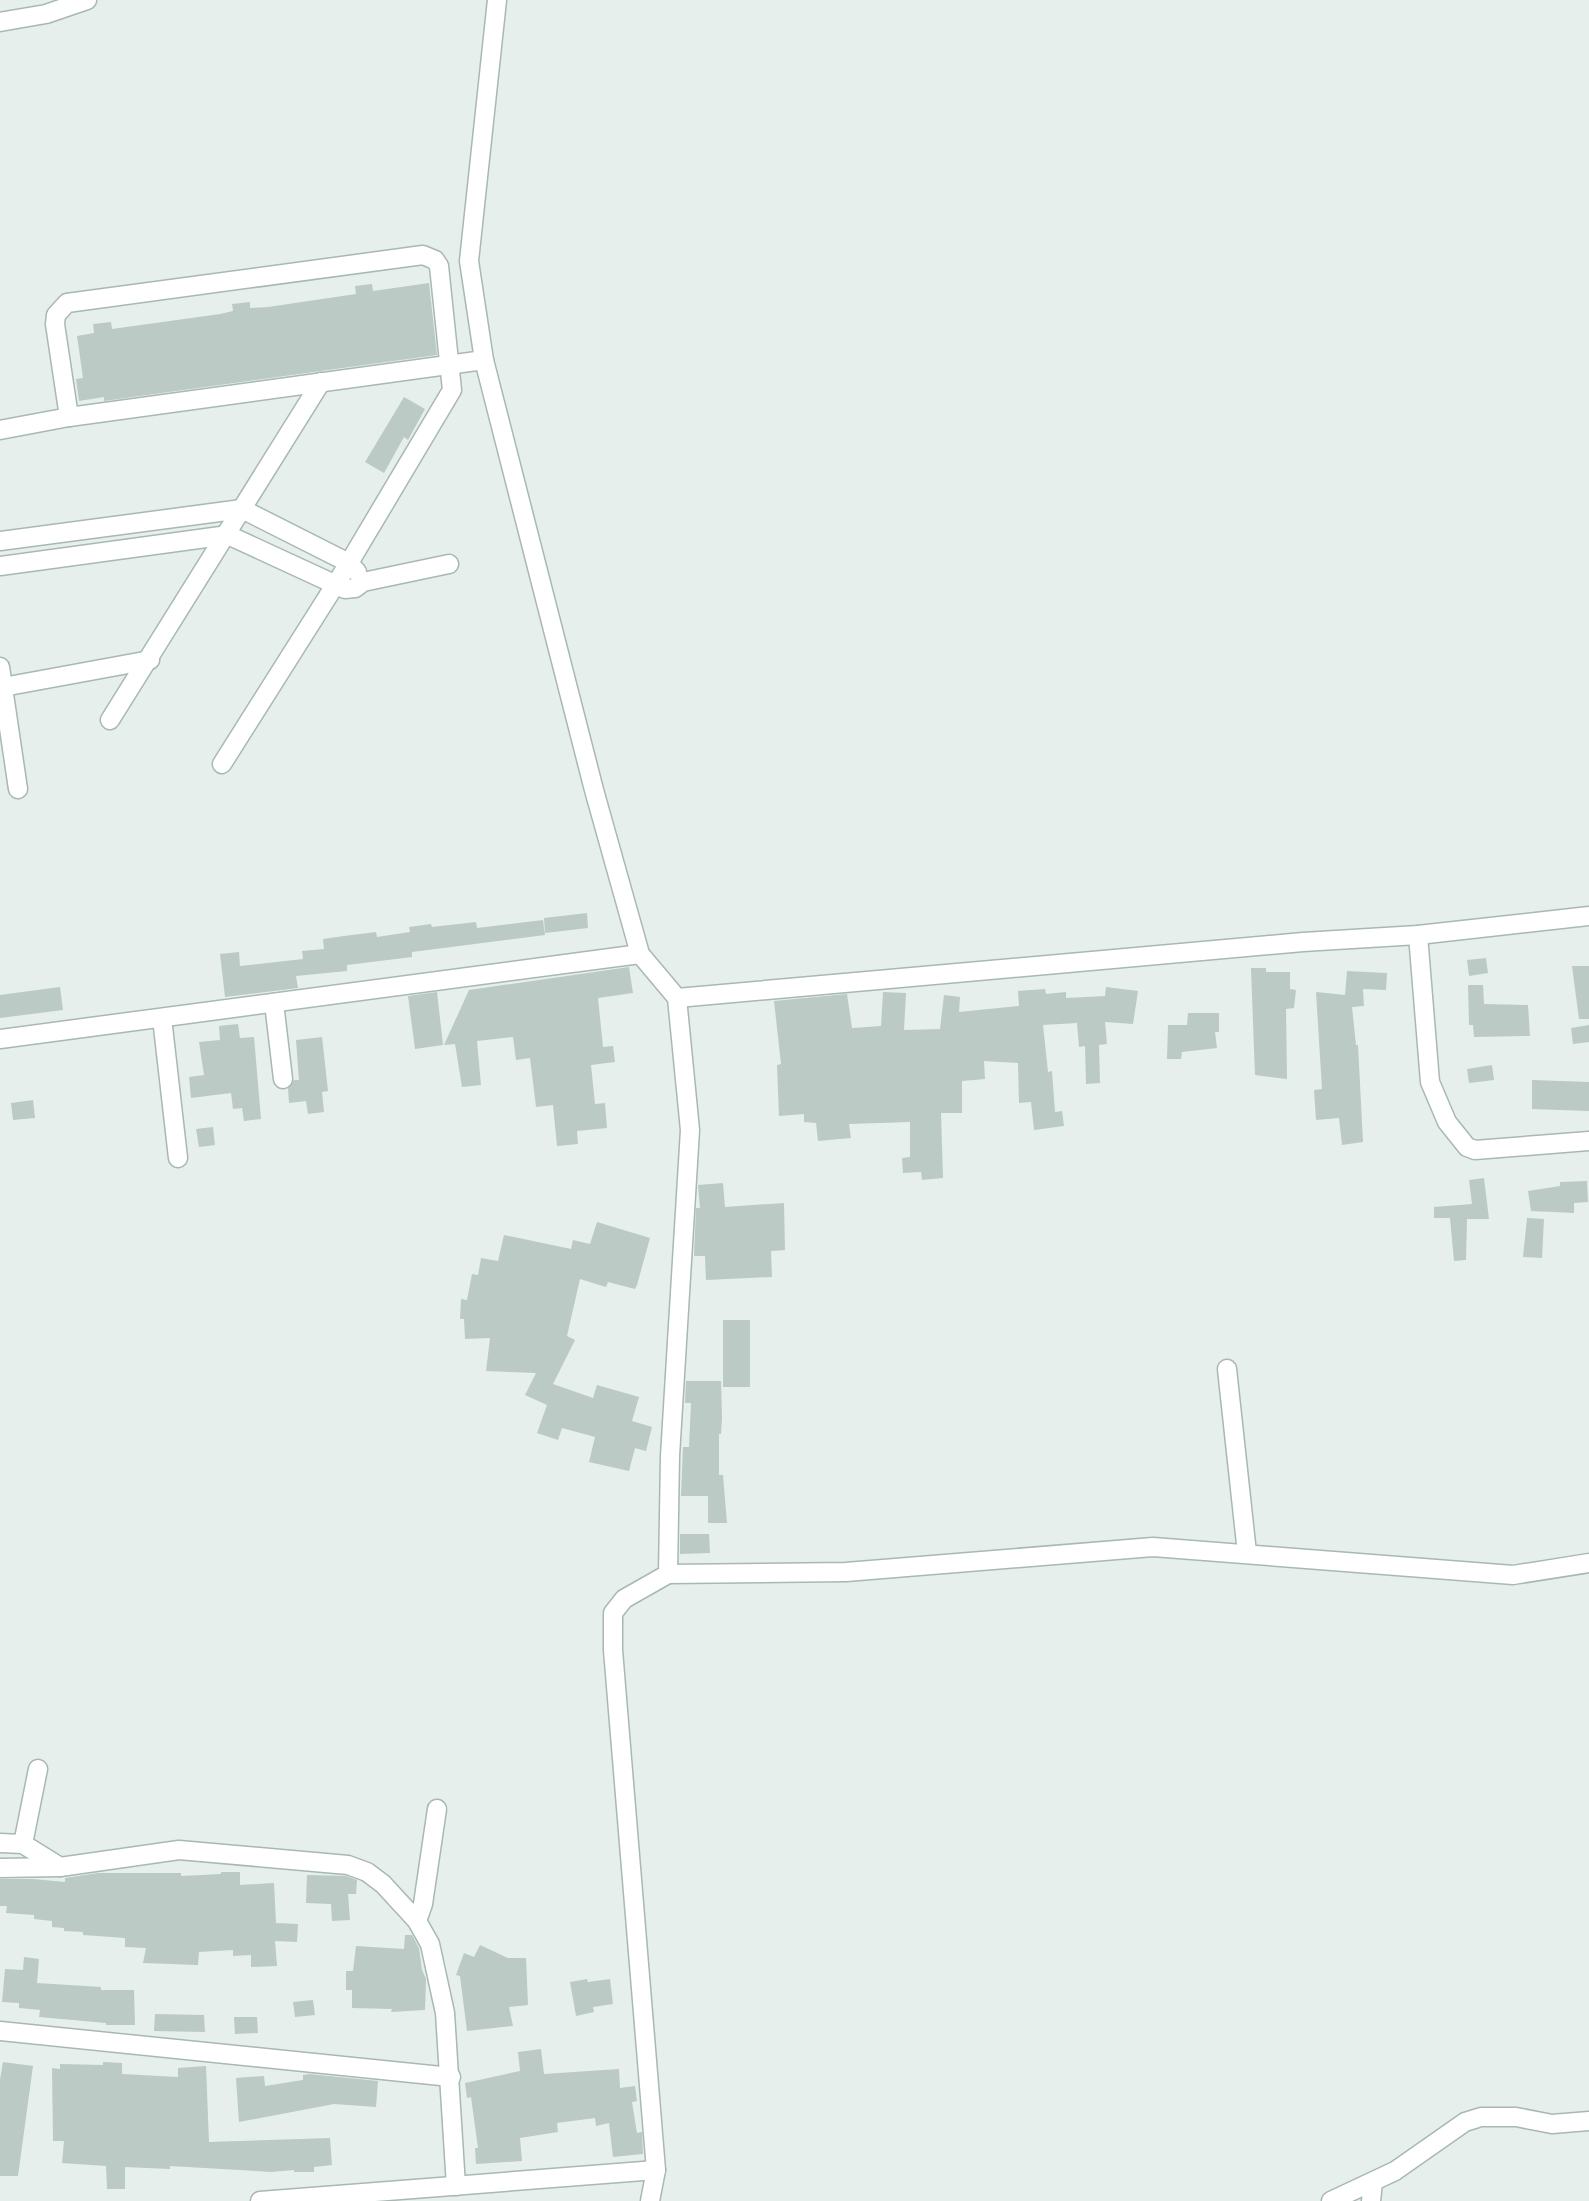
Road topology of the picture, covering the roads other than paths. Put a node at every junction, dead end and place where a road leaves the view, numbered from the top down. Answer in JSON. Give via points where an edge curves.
{"nodes":[{"id":1,"x":87,"y":0,"type":"edge"},
{"id":2,"x":497,"y":0,"type":"edge"},
{"id":3,"x":45,"y":7,"type":"edge"},
{"id":4,"x":0,"y":22,"type":"edge"},
{"id":5,"x":484,"y":360,"type":"junction"},
{"id":6,"x":449,"y":364,"type":"junction"},
{"id":7,"x":321,"y":382,"type":"junction"},
{"id":8,"x":69,"y":417,"type":"junction"},
{"id":9,"x":0,"y":430,"type":"edge"},
{"id":10,"x":242,"y":509,"type":"junction"},
{"id":11,"x":228,"y":535,"type":"junction"},
{"id":12,"x":0,"y":541,"type":"edge"},
{"id":13,"x":349,"y":563,"type":"junction"},
{"id":14,"x":449,"y":564,"type":"dead end"},
{"id":15,"x":0,"y":566,"type":"edge"},
{"id":16,"x":363,"y":582,"type":"junction"},
{"id":17,"x":334,"y":585,"type":"junction"},
{"id":18,"x":150,"y":660,"type":"junction"},
{"id":19,"x":0,"y":667,"type":"edge"},
{"id":20,"x":3,"y":687,"type":"junction"},
{"id":21,"x":110,"y":720,"type":"dead end"},
{"id":22,"x":222,"y":764,"type":"dead end"},
{"id":23,"x":18,"y":789,"type":"dead end"},
{"id":24,"x":1589,"y":916,"type":"edge"},
{"id":25,"x":1418,"y":935,"type":"junction"},
{"id":26,"x":640,"y":954,"type":"junction"},
{"id":27,"x":677,"y":998,"type":"junction"},
{"id":28,"x":274,"y":1003,"type":"junction"},
{"id":29,"x":162,"y":1018,"type":"junction"},
{"id":30,"x":0,"y":1039,"type":"edge"},
{"id":31,"x":283,"y":1079,"type":"dead end"},
{"id":32,"x":1589,"y":1141,"type":"edge"},
{"id":33,"x":178,"y":1158,"type":"dead end"},
{"id":34,"x":1227,"y":1369,"type":"dead end"},
{"id":35,"x":1247,"y":1553,"type":"junction"},
{"id":36,"x":1589,"y":1563,"type":"edge"},
{"id":37,"x":668,"y":1574,"type":"junction"},
{"id":38,"x":38,"y":1769,"type":"dead end"},
{"id":39,"x":437,"y":1809,"type":"dead end"},
{"id":40,"x":0,"y":1843,"type":"edge"},
{"id":41,"x":24,"y":1844,"type":"junction"},
{"id":42,"x":60,"y":1867,"type":"junction"},
{"id":43,"x":0,"y":1868,"type":"edge"},
{"id":44,"x":420,"y":1913,"type":"junction"},
{"id":45,"x":0,"y":2031,"type":"edge"},
{"id":46,"x":451,"y":2077,"type":"junction"},
{"id":47,"x":1589,"y":2121,"type":"edge"},
{"id":48,"x":656,"y":2170,"type":"junction"},
{"id":49,"x":1373,"y":2182,"type":"junction"},
{"id":50,"x":456,"y":2186,"type":"junction"},
{"id":51,"x":260,"y":2201,"type":"edge"},
{"id":52,"x":650,"y":2201,"type":"edge"},
{"id":53,"x":1331,"y":2201,"type":"edge"},
{"id":54,"x":1371,"y":2201,"type":"edge"}],
"edges":[{"from":1,"to":3,"type":"street"},
{"from":2,"to":5,"type":"street","via":[[469,261]]},
{"from":3,"to":4,"type":"street"},
{"from":5,"to":6,"type":"street"},
{"from":5,"to":26,"type":"street"},
{"from":6,"to":7,"type":"street"},
{"from":6,"to":8,"type":"street","via":[[439,266],[429,256],[74,301],[60,308],[55,324]]},
{"from":6,"to":13,"type":"street","via":[[451,392]]},
{"from":7,"to":8,"type":"street"},
{"from":7,"to":10,"type":"street"},
{"from":8,"to":9,"type":"street"},
{"from":10,"to":11,"type":"street"},
{"from":10,"to":12,"type":"street"},
{"from":10,"to":13,"type":"street"},
{"from":11,"to":15,"type":"street"},
{"from":11,"to":17,"type":"street"},
{"from":11,"to":18,"type":"street"},
{"from":13,"to":16,"type":"street"},
{"from":13,"to":17,"type":"street"},
{"from":14,"to":16,"type":"street"},
{"from":16,"to":17,"type":"street","via":[[350,590]]},
{"from":17,"to":22,"type":"street"},
{"from":18,"to":20,"type":"street"},
{"from":18,"to":21,"type":"street"},
{"from":19,"to":20,"type":"street"},
{"from":20,"to":23,"type":"street"},
{"from":24,"to":25,"type":"street"},
{"from":25,"to":27,"type":"street"},
{"from":25,"to":32,"type":"street","via":[[1430,1082],[1447,1122],[1467,1147],[1475,1150]]},
{"from":26,"to":27,"type":"street"},
{"from":26,"to":28,"type":"street"},
{"from":27,"to":37,"type":"street","via":[[690,1130],[670,1456]]},
{"from":28,"to":29,"type":"street"},
{"from":28,"to":31,"type":"street"},
{"from":29,"to":30,"type":"street"},
{"from":29,"to":33,"type":"street"},
{"from":34,"to":35,"type":"street"},
{"from":35,"to":36,"type":"street","via":[[1513,1575]]},
{"from":35,"to":37,"type":"street","via":[[1153,1547],[846,1572]]},
{"from":37,"to":48,"type":"street","via":[[624,1599],[613,1613]]},
{"from":38,"to":41,"type":"street"},
{"from":39,"to":44,"type":"street"},
{"from":40,"to":41,"type":"street"},
{"from":41,"to":42,"type":"street"},
{"from":42,"to":43,"type":"street"},
{"from":42,"to":44,"type":"street","via":[[179,1850],[348,1865],[368,1872],[403,1905]]},
{"from":44,"to":46,"type":"street","via":[[439,1980]]},
{"from":45,"to":46,"type":"street"},
{"from":46,"to":50,"type":"street"},
{"from":47,"to":49,"type":"street","via":[[1552,2124],[1516,2117],[1481,2117],[1465,2122]]},
{"from":48,"to":50,"type":"street"},
{"from":48,"to":52,"type":"street"},
{"from":49,"to":53,"type":"street"},
{"from":49,"to":54,"type":"street"},
{"from":50,"to":51,"type":"street"}]}
